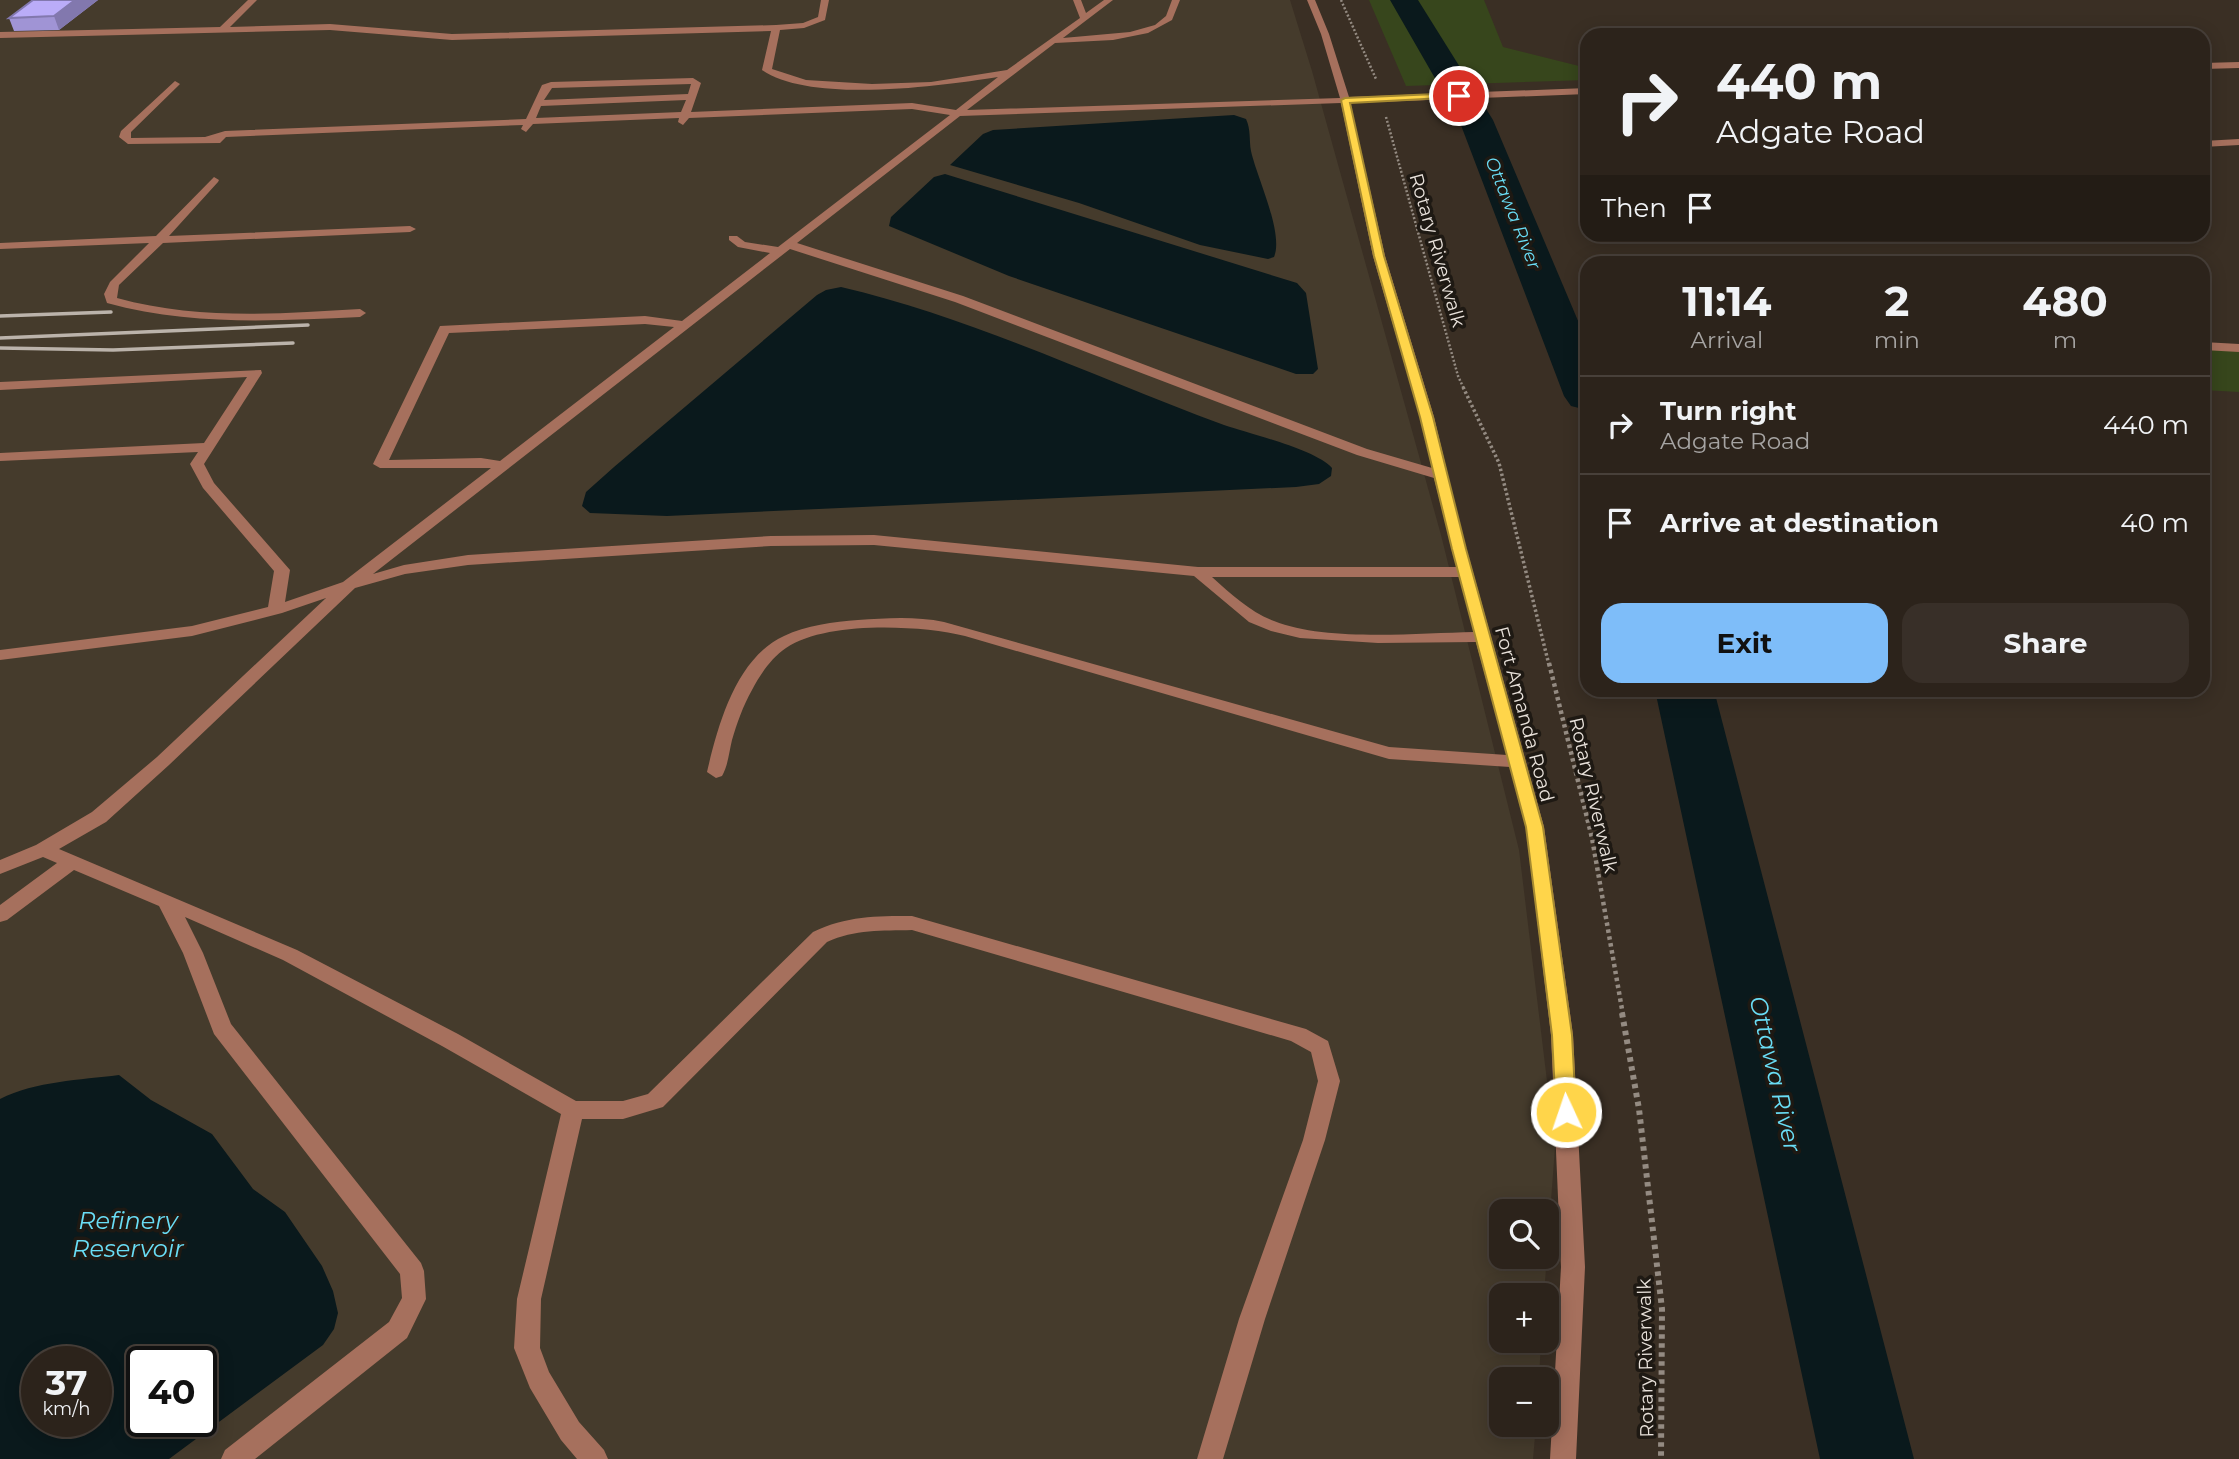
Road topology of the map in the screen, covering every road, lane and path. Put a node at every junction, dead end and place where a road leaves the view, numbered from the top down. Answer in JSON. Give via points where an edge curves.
{"nodes":[{"id":1,"x":253,"y":0,"type":"edge"},
{"id":2,"x":825,"y":0,"type":"edge"},
{"id":3,"x":1077,"y":0,"type":"edge"},
{"id":4,"x":1109,"y":0,"type":"edge"},
{"id":5,"x":1175,"y":0,"type":"edge"},
{"id":6,"x":1311,"y":0,"type":"edge"},
{"id":7,"x":1341,"y":0,"type":"edge"},
{"id":8,"x":1084,"y":19,"type":"junction"},
{"id":9,"x":776,"y":28,"type":"junction"},
{"id":10,"x":223,"y":29,"type":"junction"},
{"id":11,"x":0,"y":35,"type":"edge"},
{"id":12,"x":1051,"y":41,"type":"junction"},
{"id":13,"x":2239,"y":65,"type":"edge"},
{"id":14,"x":2210,"y":66,"type":"edge"},
{"id":15,"x":1011,"y":73,"type":"junction"},
{"id":16,"x":175,"y":84,"type":"dead end"},
{"id":17,"x":1580,"y":90,"type":"edge"},
{"id":18,"x":691,"y":97,"type":"junction"},
{"id":19,"x":1380,"y":99,"type":"junction"},
{"id":20,"x":1345,"y":100,"type":"junction"},
{"id":21,"x":537,"y":103,"type":"junction"},
{"id":22,"x":958,"y":113,"type":"junction"},
{"id":23,"x":684,"y":118,"type":"junction"},
{"id":24,"x":527,"y":125,"type":"junction"},
{"id":25,"x":2239,"y":142,"type":"edge"},
{"id":26,"x":2210,"y":144,"type":"edge"},
{"id":27,"x":214,"y":180,"type":"dead end"},
{"id":28,"x":411,"y":229,"type":"dead end"},
{"id":29,"x":733,"y":238,"type":"dead end"},
{"id":30,"x":160,"y":239,"type":"junction"},
{"id":31,"x":0,"y":246,"type":"edge"},
{"id":32,"x":786,"y":248,"type":"junction"},
{"id":33,"x":360,"y":313,"type":"dead end"},
{"id":34,"x":687,"y":325,"type":"junction"},
{"id":35,"x":2210,"y":346,"type":"edge"},
{"id":36,"x":2239,"y":348,"type":"edge"},
{"id":37,"x":0,"y":386,"type":"edge"},
{"id":38,"x":208,"y":447,"type":"junction"},
{"id":39,"x":0,"y":457,"type":"edge"},
{"id":40,"x":502,"y":466,"type":"junction"},
{"id":41,"x":1440,"y":474,"type":"junction"},
{"id":42,"x":1198,"y":572,"type":"junction"},
{"id":43,"x":1465,"y":572,"type":"junction"},
{"id":44,"x":349,"y":585,"type":"junction"},
{"id":45,"x":276,"y":610,"type":"junction"},
{"id":46,"x":1483,"y":638,"type":"junction"},
{"id":47,"x":0,"y":655,"type":"edge"},
{"id":48,"x":1517,"y":762,"type":"junction"},
{"id":49,"x":716,"y":772,"type":"dead end"},
{"id":50,"x":43,"y":850,"type":"junction"},
{"id":51,"x":70,"y":863,"type":"junction"},
{"id":52,"x":0,"y":867,"type":"edge"},
{"id":53,"x":167,"y":901,"type":"junction"},
{"id":54,"x":0,"y":915,"type":"edge"},
{"id":55,"x":573,"y":1110,"type":"junction"},
{"id":56,"x":234,"y":1459,"type":"edge"},
{"id":57,"x":595,"y":1459,"type":"edge"},
{"id":58,"x":1210,"y":1459,"type":"edge"},
{"id":59,"x":1563,"y":1459,"type":"edge"},
{"id":60,"x":1661,"y":1459,"type":"edge"}],
"edges":[{"from":1,"to":10,"type":"street"},
{"from":2,"to":9,"type":"street","via":[[822,18]]},
{"from":3,"to":8,"type":"street"},
{"from":4,"to":8,"type":"street"},
{"from":5,"to":12,"type":"street","via":[[1166,22],[1150,30]]},
{"from":6,"to":20,"type":"street","name":"Fort Amanda Road"},
{"from":7,"to":19,"type":"path","name":"Rotary Riverwalk","via":[[1381,89]]},
{"from":8,"to":12,"type":"street"},
{"from":9,"to":10,"type":"street","via":[[452,37],[330,27]]},
{"from":9,"to":15,"type":"street","via":[[767,70],[805,82],[931,85]]},
{"from":10,"to":11,"type":"street"},
{"from":12,"to":15,"type":"street"},
{"from":13,"to":14,"type":"street"},
{"from":15,"to":22,"type":"street"},
{"from":16,"to":24,"type":"street","via":[[126,131],[128,141],[224,141]]},
{"from":17,"to":19,"type":"street"},
{"from":18,"to":21,"type":"street"},
{"from":18,"to":21,"type":"street","via":[[693,81],[559,85],[545,87]]},
{"from":18,"to":23,"type":"street"},
{"from":19,"to":20,"type":"street"},
{"from":19,"to":60,"type":"path","name":"Rotary Riverwalk","via":[[1458,376],[1499,463],[1592,838],[1639,1109],[1662,1309]]},
{"from":20,"to":22,"type":"street"},
{"from":20,"to":41,"type":"street","name":"Fort Amanda Road","via":[[1379,256]]},
{"from":21,"to":24,"type":"street"},
{"from":22,"to":23,"type":"street","via":[[929,110]]},
{"from":22,"to":32,"type":"street"},
{"from":23,"to":24,"type":"street"},
{"from":25,"to":26,"type":"street"},
{"from":27,"to":30,"type":"street"},
{"from":28,"to":30,"type":"street"},
{"from":29,"to":32,"type":"street","via":[[742,245]]},
{"from":30,"to":31,"type":"street"},
{"from":30,"to":33,"type":"street","via":[[114,284],[111,300],[211,320]]},
{"from":32,"to":34,"type":"street"},
{"from":32,"to":41,"type":"street","via":[[959,299],[1362,452]]},
{"from":34,"to":40,"type":"street"},
{"from":34,"to":40,"type":"street","via":[[646,320],[444,329],[380,464],[481,462]]},
{"from":35,"to":36,"type":"street"},
{"from":37,"to":38,"type":"street","via":[[256,373]]},
{"from":38,"to":39,"type":"street"},
{"from":38,"to":45,"type":"street","via":[[197,464],[208,485],[282,570]]},
{"from":40,"to":44,"type":"street"},
{"from":41,"to":43,"type":"street","name":"Fort Amanda Road"},
{"from":42,"to":43,"type":"street"},
{"from":42,"to":44,"type":"street","via":[[927,544],[832,539],[468,560]]},
{"from":42,"to":46,"type":"street","via":[[1247,614],[1276,627],[1335,636]]},
{"from":43,"to":46,"type":"street","name":"Fort Amanda Road"},
{"from":44,"to":45,"type":"street"},
{"from":44,"to":50,"type":"street","via":[[99,817]]},
{"from":45,"to":47,"type":"street","via":[[192,631]]},
{"from":46,"to":48,"type":"street","name":"Fort Amanda Road"},
{"from":48,"to":49,"type":"street","via":[[1389,753],[971,633],[909,623],[820,631],[780,644],[762,661],[734,709],[723,733]]},
{"from":48,"to":59,"type":"street","name":"Fort Amanda Road","via":[[1535,827],[1562,1035],[1573,1267]]},
{"from":50,"to":51,"type":"street"},
{"from":50,"to":52,"type":"street"},
{"from":51,"to":53,"type":"street"},
{"from":51,"to":54,"type":"street"},
{"from":53,"to":55,"type":"street","via":[[290,955]]},
{"from":53,"to":56,"type":"street","via":[[222,1028],[412,1271],[414,1299],[398,1330]]},
{"from":55,"to":57,"type":"street","via":[[528,1299],[527,1348],[539,1380],[570,1431]]},
{"from":55,"to":58,"type":"street","via":[[623,1110],[655,1101],[820,937],[860,923],[912,923],[1298,1035],[1320,1047],[1329,1081],[1314,1140]]}]}
